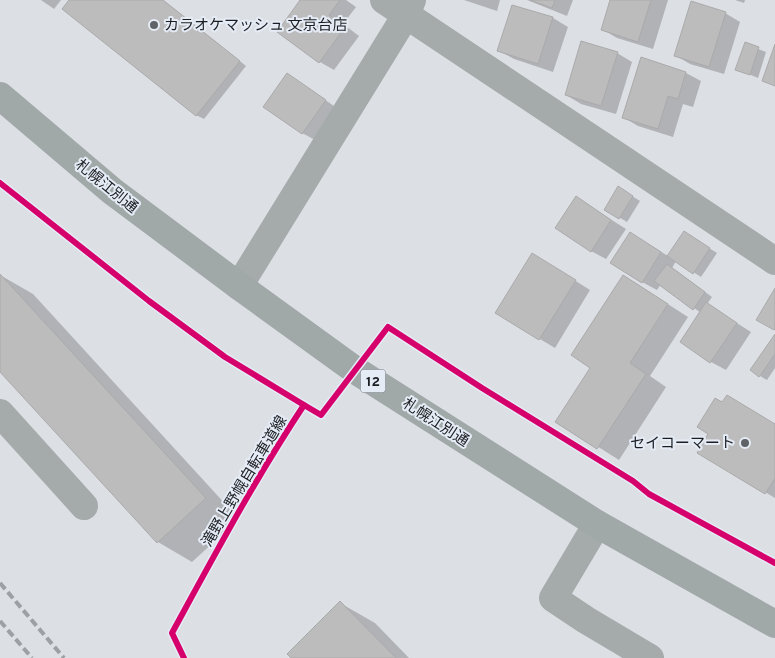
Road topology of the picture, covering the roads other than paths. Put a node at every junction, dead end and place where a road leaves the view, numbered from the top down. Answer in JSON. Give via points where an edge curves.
{"nodes":[{"id":1,"x":384,"y":0,"type":"edge"},
{"id":2,"x":409,"y":8,"type":"edge"},
{"id":3,"x":2,"y":102,"type":"edge"},
{"id":4,"x":775,"y":261,"type":"edge"},
{"id":5,"x":239,"y":286,"type":"junction"},
{"id":6,"x":0,"y":413,"type":"edge"},
{"id":7,"x":84,"y":506,"type":"dead end"},
{"id":8,"x":597,"y":524,"type":"junction"},
{"id":9,"x":775,"y":624,"type":"edge"},
{"id":10,"x":650,"y":658,"type":"edge"}],
"edges":[{"from":1,"to":2,"type":"street"},
{"from":2,"to":4,"type":"street"},
{"from":2,"to":5,"type":"street"},
{"from":3,"to":5,"type":"highway","name":"札幌江別通","number":"12","via":[[112,191]]},
{"from":5,"to":8,"type":"highway","name":"札幌江別通","number":"12","via":[[355,370]]},
{"from":6,"to":7,"type":"street"},
{"from":8,"to":9,"type":"highway","name":"札幌江別通","number":"12"},
{"from":8,"to":10,"type":"street","via":[[553,598]]}]}
